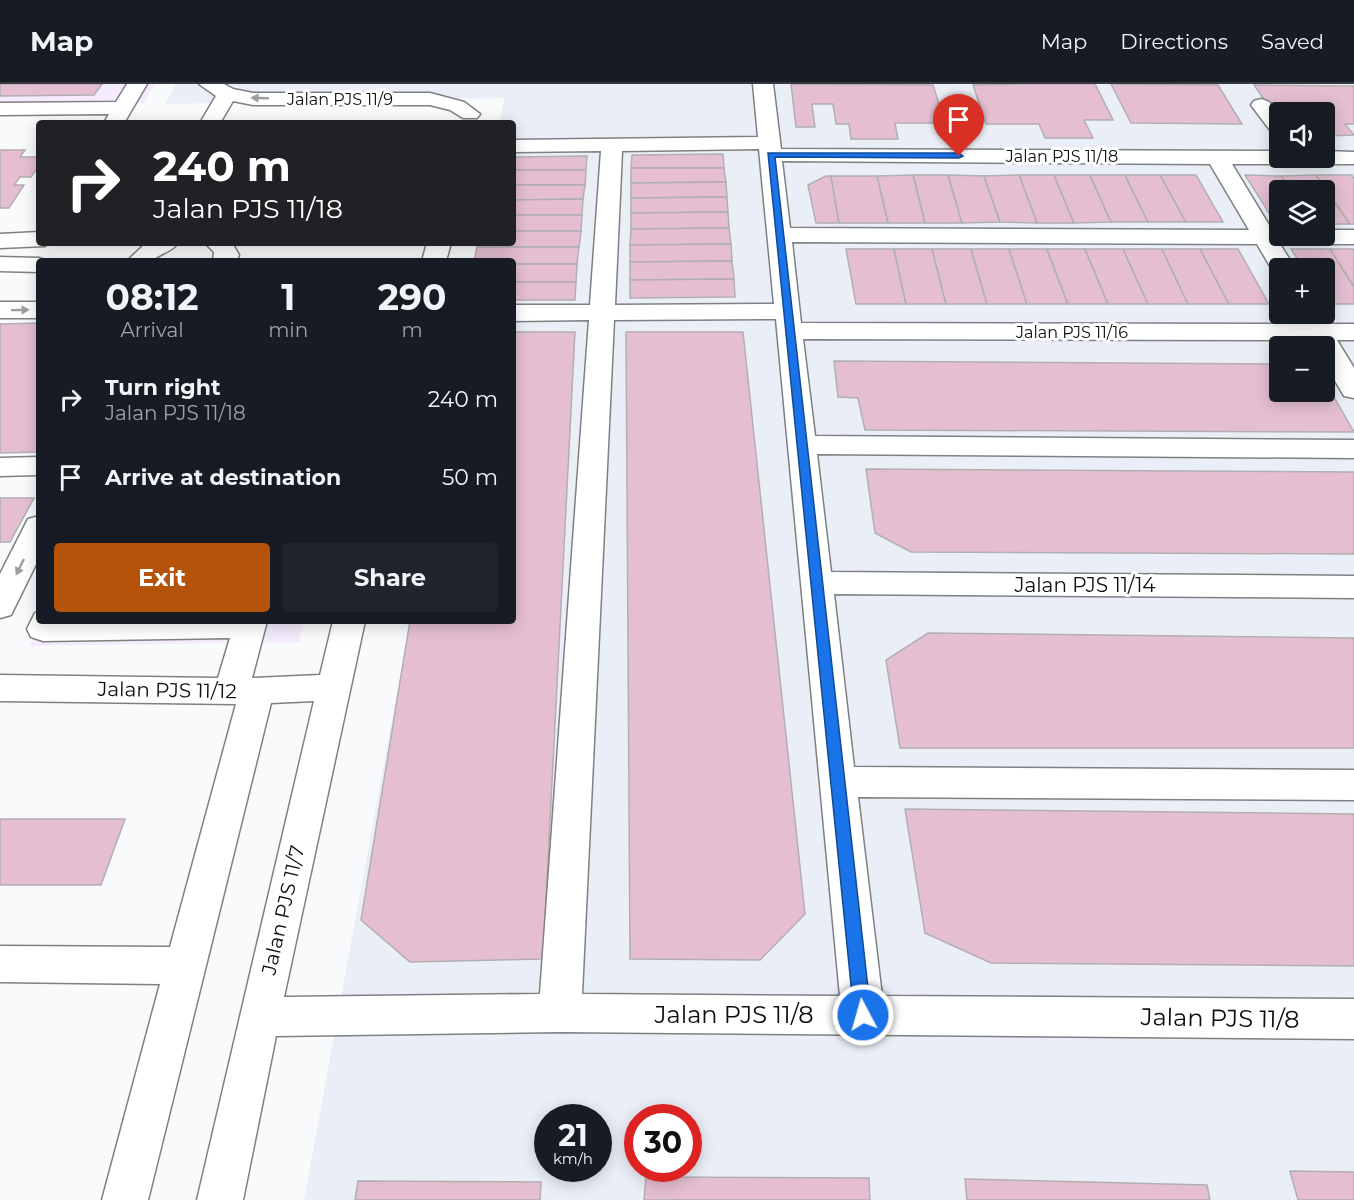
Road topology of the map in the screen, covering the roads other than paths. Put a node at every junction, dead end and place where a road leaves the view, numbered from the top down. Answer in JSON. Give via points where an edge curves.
{"nodes":[{"id":1,"x":137,"y":84,"type":"edge"},
{"id":2,"x":209,"y":84,"type":"edge"},
{"id":3,"x":763,"y":84,"type":"edge"},
{"id":4,"x":327,"y":91,"type":"edge"},
{"id":5,"x":227,"y":94,"type":"junction"},
{"id":6,"x":424,"y":99,"type":"junction"},
{"id":7,"x":1261,"y":105,"type":"dead end"},
{"id":8,"x":0,"y":109,"type":"edge"},
{"id":9,"x":119,"y":116,"type":"edge"},
{"id":10,"x":1269,"y":116,"type":"edge"},
{"id":11,"x":469,"y":119,"type":"edge"},
{"id":12,"x":212,"y":120,"type":"edge"},
{"id":13,"x":612,"y":145,"type":"junction"},
{"id":14,"x":516,"y":146,"type":"edge"},
{"id":15,"x":770,"y":149,"type":"junction"},
{"id":16,"x":1217,"y":157,"type":"junction"},
{"id":17,"x":1269,"y":158,"type":"edge"},
{"id":18,"x":1335,"y":158,"type":"edge"},
{"id":19,"x":1354,"y":158,"type":"edge"},
{"id":20,"x":779,"y":235,"type":"junction"},
{"id":21,"x":1264,"y":237,"type":"junction"},
{"id":22,"x":1354,"y":237,"type":"edge"},
{"id":23,"x":0,"y":241,"type":"edge"},
{"id":24,"x":36,"y":241,"type":"edge"},
{"id":25,"x":158,"y":246,"type":"edge"},
{"id":26,"x":137,"y":258,"type":"edge"},
{"id":27,"x":1276,"y":258,"type":"edge"},
{"id":28,"x":0,"y":264,"type":"edge"},
{"id":29,"x":36,"y":265,"type":"edge"},
{"id":30,"x":0,"y":310,"type":"edge"},
{"id":31,"x":36,"y":310,"type":"edge"},
{"id":32,"x":516,"y":313,"type":"edge"},
{"id":33,"x":602,"y":313,"type":"junction"},
{"id":34,"x":789,"y":321,"type":"junction"},
{"id":35,"x":1269,"y":323,"type":"edge"},
{"id":36,"x":1316,"y":324,"type":"edge"},
{"id":37,"x":1319,"y":324,"type":"edge"},
{"id":38,"x":1354,"y":332,"type":"edge"},
{"id":39,"x":1354,"y":390,"type":"edge"},
{"id":40,"x":802,"y":446,"type":"junction"},
{"id":41,"x":1354,"y":449,"type":"edge"},
{"id":42,"x":36,"y":466,"type":"edge"},
{"id":43,"x":0,"y":467,"type":"edge"},
{"id":44,"x":0,"y":478,"type":"edge"},
{"id":45,"x":36,"y":478,"type":"edge"},
{"id":46,"x":36,"y":532,"type":"edge"},
{"id":47,"x":816,"y":583,"type":"junction"},
{"id":48,"x":1354,"y":587,"type":"edge"},
{"id":49,"x":0,"y":607,"type":"edge"},
{"id":50,"x":45,"y":624,"type":"edge"},
{"id":51,"x":250,"y":624,"type":"edge"},
{"id":52,"x":348,"y":624,"type":"edge"},
{"id":53,"x":333,"y":687,"type":"junction"},
{"id":54,"x":0,"y":688,"type":"edge"},
{"id":55,"x":244,"y":691,"type":"junction"},
{"id":56,"x":838,"y":782,"type":"junction"},
{"id":57,"x":1354,"y":785,"type":"edge"},
{"id":58,"x":0,"y":964,"type":"edge"},
{"id":59,"x":186,"y":966,"type":"junction"},
{"id":60,"x":560,"y":1013,"type":"junction"},
{"id":61,"x":863,"y":1015,"type":"junction"},
{"id":62,"x":259,"y":1017,"type":"junction"},
{"id":63,"x":1354,"y":1019,"type":"edge"},
{"id":64,"x":125,"y":1200,"type":"edge"},
{"id":65,"x":220,"y":1200,"type":"edge"}],
"edges":[{"from":1,"to":9,"type":"street"},
{"from":2,"to":5,"type":"street","name":"Jalan PJS 11/9"},
{"from":3,"to":15,"type":"street"},
{"from":4,"to":5,"type":"street","name":"Jalan PJS 11/9","one_way":true,"via":[[253,99]]},
{"from":4,"to":6,"type":"street","name":"Jalan PJS 11/9"},
{"from":5,"to":12,"type":"street"},
{"from":6,"to":11,"type":"street","name":"Jalan PJS 11/9","via":[[457,106]]},
{"from":6,"to":11,"type":"street","via":[[465,90]]},
{"from":7,"to":10,"type":"street"},
{"from":8,"to":9,"type":"street"},
{"from":13,"to":14,"type":"street","name":"Jalan PJS 11/18"},
{"from":13,"to":15,"type":"street","name":"Jalan PJS 11/18"},
{"from":13,"to":33,"type":"street"},
{"from":15,"to":16,"type":"street","name":"Jalan PJS 11/18"},
{"from":15,"to":20,"type":"street"},
{"from":16,"to":17,"type":"street","name":"Jalan PJS 11/18"},
{"from":16,"to":21,"type":"street"},
{"from":18,"to":19,"type":"street","name":"Jalan PJS 11/18"},
{"from":20,"to":21,"type":"street"},
{"from":20,"to":34,"type":"street"},
{"from":21,"to":22,"type":"street"},
{"from":21,"to":27,"type":"street"},
{"from":23,"to":24,"type":"street"},
{"from":25,"to":26,"type":"street"},
{"from":28,"to":29,"type":"street"},
{"from":30,"to":31,"type":"street","one_way":true},
{"from":32,"to":33,"type":"street","name":"Jalan PJS 11/16"},
{"from":33,"to":34,"type":"street","name":"Jalan PJS 11/16"},
{"from":33,"to":60,"type":"street"},
{"from":34,"to":35,"type":"street","name":"Jalan PJS 11/16"},
{"from":34,"to":40,"type":"street"},
{"from":36,"to":39,"type":"street"},
{"from":37,"to":38,"type":"street","name":"Jalan PJS 11/16"},
{"from":40,"to":41,"type":"street"},
{"from":40,"to":47,"type":"street"},
{"from":42,"to":43,"type":"street"},
{"from":44,"to":45,"type":"street"},
{"from":46,"to":49,"type":"street","one_way":true},
{"from":47,"to":48,"type":"street","name":"Jalan PJS 11/14"},
{"from":47,"to":56,"type":"street"},
{"from":50,"to":51,"type":"street","via":[[43,629]]},
{"from":51,"to":55,"type":"street"},
{"from":52,"to":53,"type":"street","name":"Jalan PJS 11/7"},
{"from":53,"to":55,"type":"street","name":"Jalan PJS 11/12"},
{"from":53,"to":62,"type":"street","name":"Jalan PJS 11/7"},
{"from":54,"to":55,"type":"street","name":"Jalan PJS 11/12"},
{"from":55,"to":59,"type":"street"},
{"from":56,"to":57,"type":"street"},
{"from":56,"to":61,"type":"street"},
{"from":58,"to":59,"type":"street"},
{"from":59,"to":64,"type":"street"},
{"from":60,"to":61,"type":"street","name":"Jalan PJS 11/8"},
{"from":60,"to":62,"type":"street","name":"Jalan PJS 11/8"},
{"from":61,"to":63,"type":"street","name":"Jalan PJS 11/8"},
{"from":62,"to":65,"type":"street","name":"Jalan PJS 11/7"}]}
